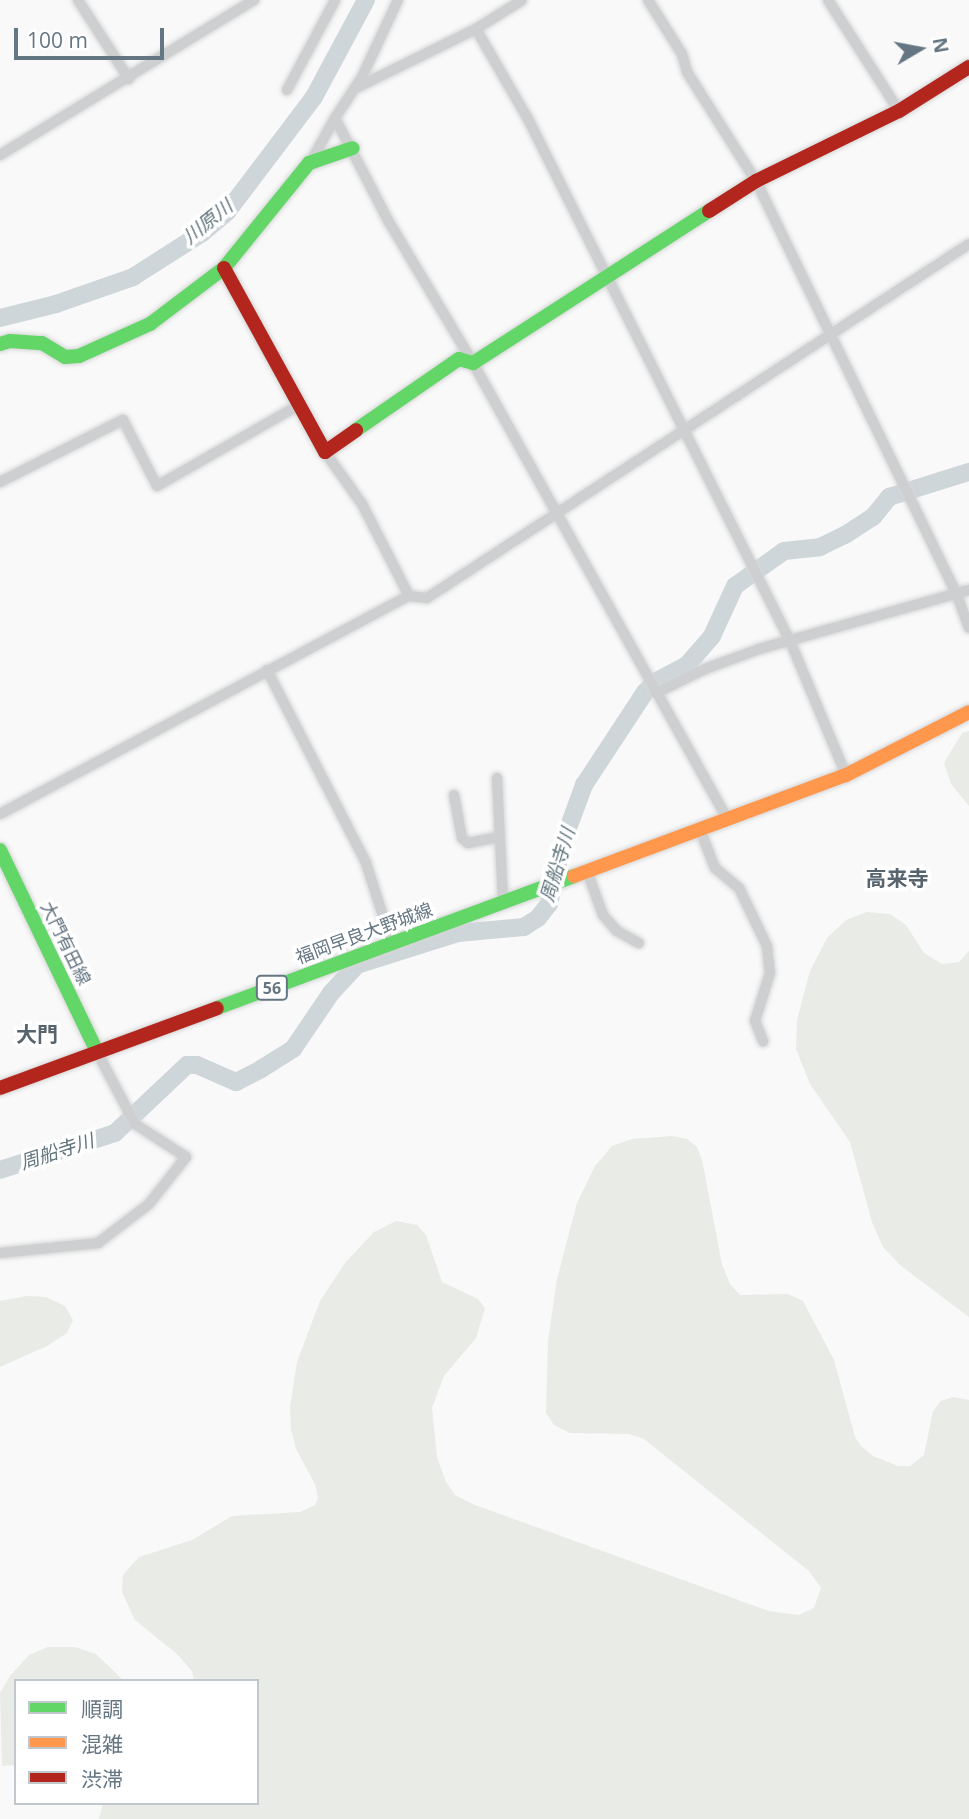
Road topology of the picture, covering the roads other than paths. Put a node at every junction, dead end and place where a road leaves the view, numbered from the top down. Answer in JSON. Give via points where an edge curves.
{"nodes":[{"id":1,"x":78,"y":0,"type":"edge"},
{"id":2,"x":254,"y":0,"type":"edge"},
{"id":3,"x":335,"y":0,"type":"edge"},
{"id":4,"x":398,"y":0,"type":"edge"},
{"id":5,"x":522,"y":0,"type":"edge"},
{"id":6,"x":648,"y":0,"type":"edge"},
{"id":7,"x":828,"y":0,"type":"edge"},
{"id":8,"x":476,"y":29,"type":"junction"},
{"id":9,"x":969,"y":67,"type":"edge"},
{"id":10,"x":130,"y":79,"type":"junction"},
{"id":11,"x":354,"y":89,"type":"junction"},
{"id":12,"x":287,"y":90,"type":"dead end"},
{"id":13,"x":899,"y":111,"type":"junction"},
{"id":14,"x":335,"y":118,"type":"junction"},
{"id":15,"x":353,"y":148,"type":"junction"},
{"id":16,"x":0,"y":155,"type":"edge"},
{"id":17,"x":309,"y":163,"type":"junction"},
{"id":18,"x":756,"y":181,"type":"junction"},
{"id":19,"x":969,"y":243,"type":"edge"},
{"id":20,"x":224,"y":268,"type":"junction"},
{"id":21,"x":606,"y":278,"type":"junction"},
{"id":22,"x":831,"y":335,"type":"junction"},
{"id":23,"x":0,"y":344,"type":"edge"},
{"id":24,"x":473,"y":363,"type":"junction"},
{"id":25,"x":299,"y":405,"type":"junction"},
{"id":26,"x":685,"y":431,"type":"junction"},
{"id":27,"x":325,"y":453,"type":"junction"},
{"id":28,"x":0,"y":482,"type":"edge"},
{"id":29,"x":558,"y":515,"type":"junction"},
{"id":30,"x":969,"y":590,"type":"edge"},
{"id":31,"x":957,"y":595,"type":"junction"},
{"id":32,"x":409,"y":596,"type":"junction"},
{"id":33,"x":969,"y":628,"type":"edge"},
{"id":34,"x":790,"y":641,"type":"junction"},
{"id":35,"x":267,"y":670,"type":"junction"},
{"id":36,"x":656,"y":693,"type":"junction"},
{"id":37,"x":969,"y":712,"type":"edge"},
{"id":38,"x":846,"y":775,"type":"junction"},
{"id":39,"x":497,"y":778,"type":"dead end"},
{"id":40,"x":454,"y":795,"type":"dead end"},
{"id":41,"x":0,"y":814,"type":"edge"},
{"id":42,"x":728,"y":820,"type":"junction"},
{"id":43,"x":700,"y":830,"type":"junction"},
{"id":44,"x":498,"y":837,"type":"junction"},
{"id":45,"x":0,"y":850,"type":"edge"},
{"id":46,"x":587,"y":871,"type":"junction"},
{"id":47,"x":503,"y":902,"type":"junction"},
{"id":48,"x":639,"y":943,"type":"dead end"},
{"id":49,"x":393,"y":944,"type":"junction"},
{"id":50,"x":762,"y":1041,"type":"dead end"},
{"id":51,"x":97,"y":1052,"type":"junction"},
{"id":52,"x":0,"y":1088,"type":"edge"},
{"id":53,"x":0,"y":1253,"type":"edge"}],
"edges":[{"from":1,"to":10,"type":"street"},
{"from":2,"to":10,"type":"street"},
{"from":3,"to":12,"type":"street"},
{"from":4,"to":11,"type":"street"},
{"from":5,"to":8,"type":"street"},
{"from":6,"to":18,"type":"street"},
{"from":7,"to":13,"type":"street"},
{"from":8,"to":11,"type":"street"},
{"from":8,"to":21,"type":"street","via":[[528,119]]},
{"from":9,"to":13,"type":"street"},
{"from":10,"to":16,"type":"street"},
{"from":11,"to":14,"type":"street"},
{"from":13,"to":18,"type":"street"},
{"from":14,"to":15,"type":"street"},
{"from":14,"to":17,"type":"street"},
{"from":15,"to":17,"type":"street"},
{"from":15,"to":24,"type":"street","via":[[389,222]]},
{"from":17,"to":20,"type":"street"},
{"from":18,"to":21,"type":"street"},
{"from":18,"to":22,"type":"street"},
{"from":19,"to":22,"type":"street"},
{"from":20,"to":23,"type":"street","via":[[150,324],[79,356],[65,357],[42,343]]},
{"from":20,"to":25,"type":"street"},
{"from":21,"to":24,"type":"street"},
{"from":21,"to":26,"type":"street"},
{"from":22,"to":26,"type":"street"},
{"from":22,"to":31,"type":"street"},
{"from":24,"to":27,"type":"street","via":[[459,359]]},
{"from":24,"to":29,"type":"street"},
{"from":25,"to":27,"type":"street"},
{"from":25,"to":28,"type":"street","via":[[157,486],[123,420]]},
{"from":26,"to":29,"type":"street"},
{"from":26,"to":34,"type":"street"},
{"from":27,"to":32,"type":"street","via":[[362,504]]},
{"from":29,"to":32,"type":"street","via":[[427,598]]},
{"from":29,"to":36,"type":"street"},
{"from":30,"to":31,"type":"street"},
{"from":31,"to":33,"type":"street"},
{"from":31,"to":34,"type":"street"},
{"from":32,"to":35,"type":"street"},
{"from":34,"to":36,"type":"street","via":[[705,669]]},
{"from":34,"to":38,"type":"street"},
{"from":35,"to":41,"type":"street"},
{"from":35,"to":49,"type":"street","via":[[366,863]]},
{"from":36,"to":42,"type":"street"},
{"from":37,"to":38,"type":"street","number":"56"},
{"from":38,"to":42,"type":"street","number":"56"},
{"from":39,"to":44,"type":"street"},
{"from":40,"to":44,"type":"street","via":[[468,843]]},
{"from":42,"to":43,"type":"street","number":"56"},
{"from":43,"to":46,"type":"street","number":"56"},
{"from":43,"to":50,"type":"street","via":[[715,868],[739,888],[768,946],[771,973],[755,1021]]},
{"from":44,"to":47,"type":"street"},
{"from":45,"to":51,"type":"street","name":"大門有田線"},
{"from":46,"to":47,"type":"street","name":"福岡早良大野城線","number":"56"},
{"from":46,"to":48,"type":"street","via":[[603,915],[617,931]]},
{"from":47,"to":49,"type":"street","name":"福岡早良大野城線","number":"56"},
{"from":49,"to":51,"type":"street","name":"福岡早良大野城線","number":"56"},
{"from":51,"to":52,"type":"street","name":"福岡早良大野城線","number":"56"},
{"from":51,"to":53,"type":"street","via":[[135,1124],[186,1157],[149,1204],[98,1243]]}]}
